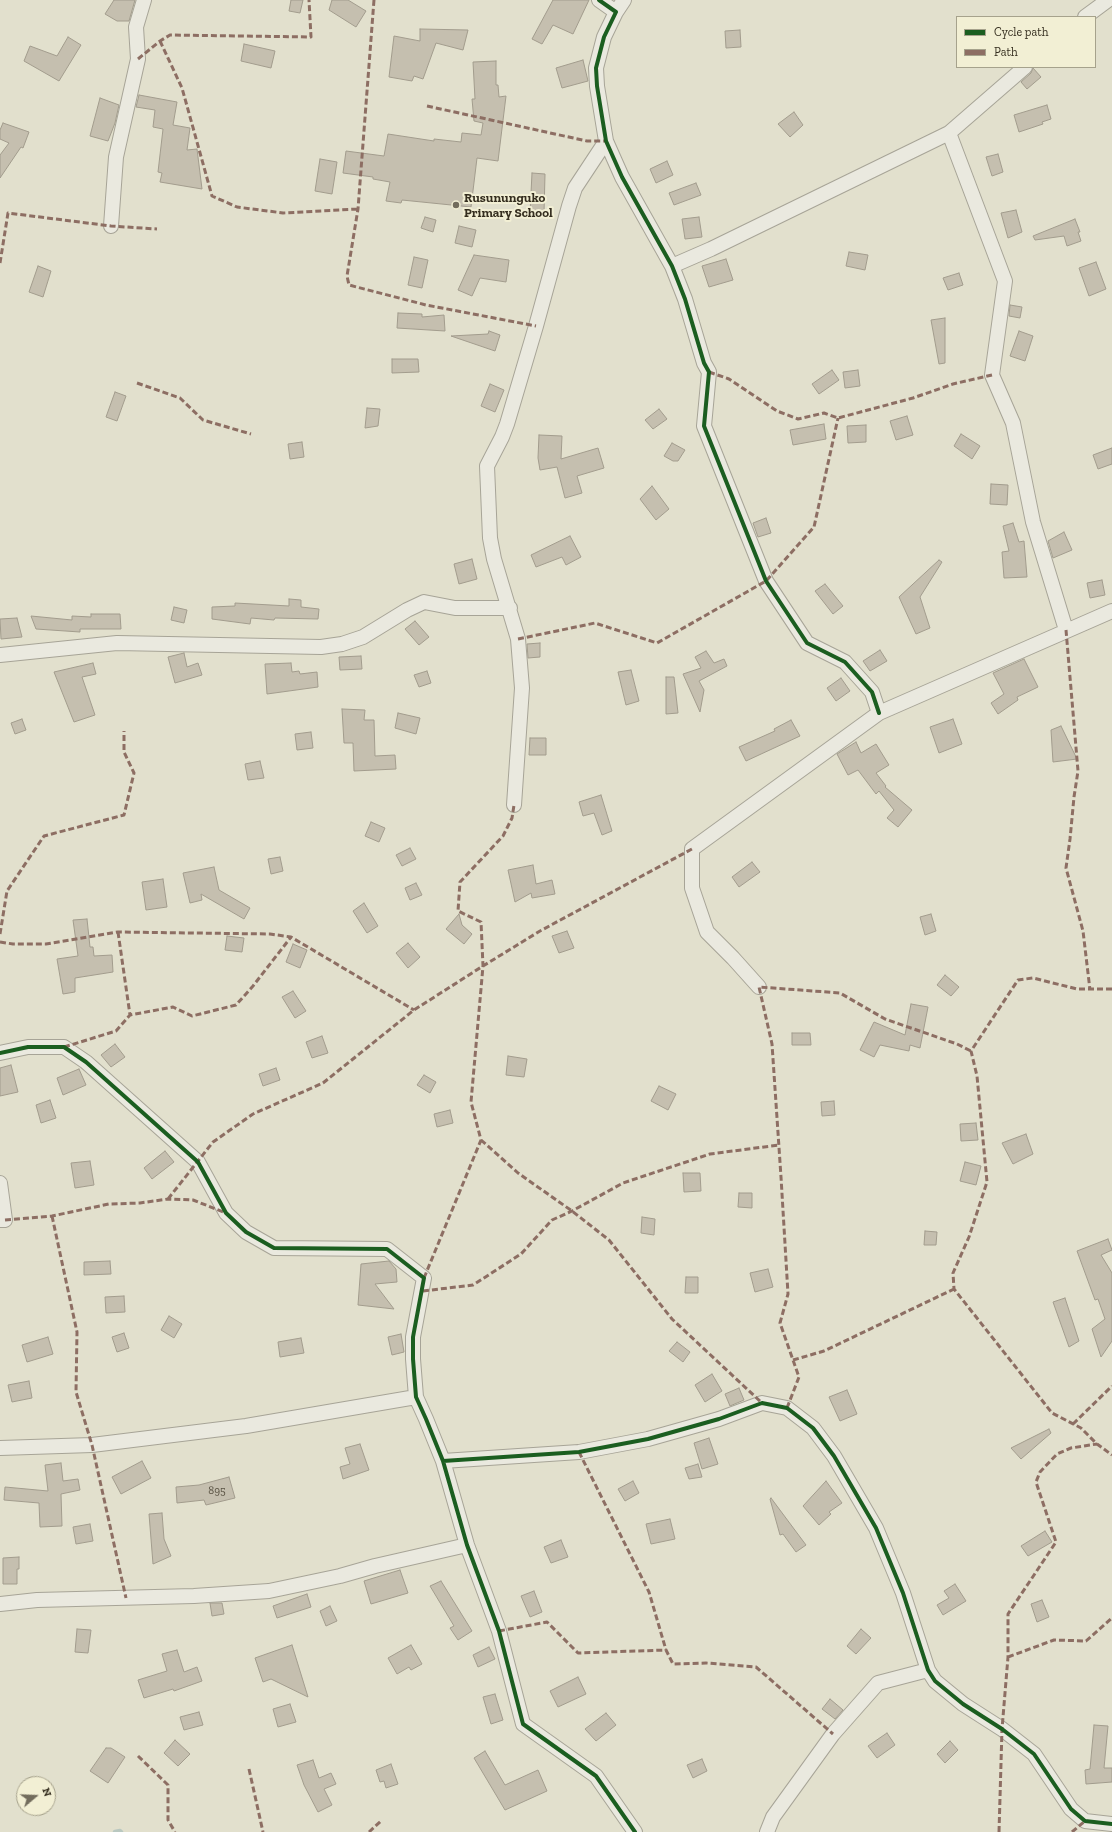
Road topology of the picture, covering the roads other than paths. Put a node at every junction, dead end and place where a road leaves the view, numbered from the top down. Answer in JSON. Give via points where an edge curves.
{"nodes":[{"id":1,"x":144,"y":0,"type":"edge"},
{"id":2,"x":599,"y":0,"type":"edge"},
{"id":3,"x":1108,"y":0,"type":"edge"},
{"id":4,"x":620,"y":6,"type":"edge"},
{"id":5,"x":1086,"y":16,"type":"edge"},
{"id":6,"x":1024,"y":68,"type":"edge"},
{"id":7,"x":949,"y":133,"type":"junction"},
{"id":8,"x":606,"y":141,"type":"junction"},
{"id":9,"x":111,"y":226,"type":"dead end"},
{"id":10,"x":672,"y":266,"type":"junction"},
{"id":11,"x":510,"y":608,"type":"junction"},
{"id":12,"x":1112,"y":611,"type":"edge"},
{"id":13,"x":1066,"y":630,"type":"junction"},
{"id":14,"x":0,"y":655,"type":"edge"},
{"id":15,"x":879,"y":713,"type":"junction"},
{"id":16,"x":514,"y":805,"type":"dead end"},
{"id":17,"x":759,"y":987,"type":"dead end"},
{"id":18,"x":0,"y":1053,"type":"edge"},
{"id":19,"x":0,"y":1183,"type":"edge"},
{"id":20,"x":0,"y":1220,"type":"edge"},
{"id":21,"x":416,"y":1397,"type":"junction"},
{"id":22,"x":0,"y":1448,"type":"edge"},
{"id":23,"x":443,"y":1461,"type":"junction"},
{"id":24,"x":467,"y":1545,"type":"junction"},
{"id":25,"x":0,"y":1604,"type":"edge"},
{"id":26,"x":928,"y":1670,"type":"junction"},
{"id":27,"x":1112,"y":1824,"type":"edge"},
{"id":28,"x":635,"y":1832,"type":"edge"},
{"id":29,"x":767,"y":1832,"type":"edge"}],
"edges":[{"from":1,"to":9,"type":"street","via":[[136,27],[138,59],[116,157]]},
{"from":2,"to":4,"type":"street"},
{"from":3,"to":5,"type":"street"},
{"from":4,"to":8,"type":"street","via":[[604,37],[596,68],[596,86]]},
{"from":6,"to":7,"type":"street"},
{"from":7,"to":10,"type":"street"},
{"from":7,"to":13,"type":"street","via":[[1005,281],[992,375],[1013,423],[1033,522]]},
{"from":8,"to":10,"type":"street","via":[[622,177]]},
{"from":8,"to":11,"type":"street","via":[[575,188],[507,424],[487,466],[490,538]]},
{"from":10,"to":15,"type":"street","via":[[704,363],[710,372],[704,426],[766,581],[807,643],[845,662],[872,692]]},
{"from":11,"to":14,"type":"street","via":[[455,608],[424,602],[406,610],[363,637],[321,647],[117,643]]},
{"from":11,"to":16,"type":"street","via":[[518,639],[522,688]]},
{"from":12,"to":13,"type":"street"},
{"from":13,"to":15,"type":"street"},
{"from":15,"to":17,"type":"street","via":[[692,849],[692,888],[707,932]]},
{"from":18,"to":21,"type":"street","via":[[28,1047],[64,1047],[86,1062],[198,1162],[226,1213],[246,1232],[274,1248],[387,1249],[424,1278],[413,1337]]},
{"from":19,"to":20,"type":"street","via":[[5,1220]]},
{"from":21,"to":22,"type":"street","via":[[238,1427],[92,1445]]},
{"from":21,"to":23,"type":"street"},
{"from":23,"to":24,"type":"street"},
{"from":23,"to":26,"type":"street","via":[[579,1452],[648,1439],[719,1419],[762,1403],[787,1408],[813,1428],[841,1468],[876,1528],[903,1593]]},
{"from":24,"to":25,"type":"street","via":[[269,1591],[194,1596],[37,1600]]},
{"from":24,"to":28,"type":"street","via":[[499,1631],[523,1724],[596,1776]]},
{"from":26,"to":27,"type":"street","via":[[935,1681],[963,1704],[1002,1729],[1034,1754],[1072,1809],[1085,1821]]},
{"from":26,"to":29,"type":"street","via":[[878,1683],[833,1734],[773,1817]]}]}
